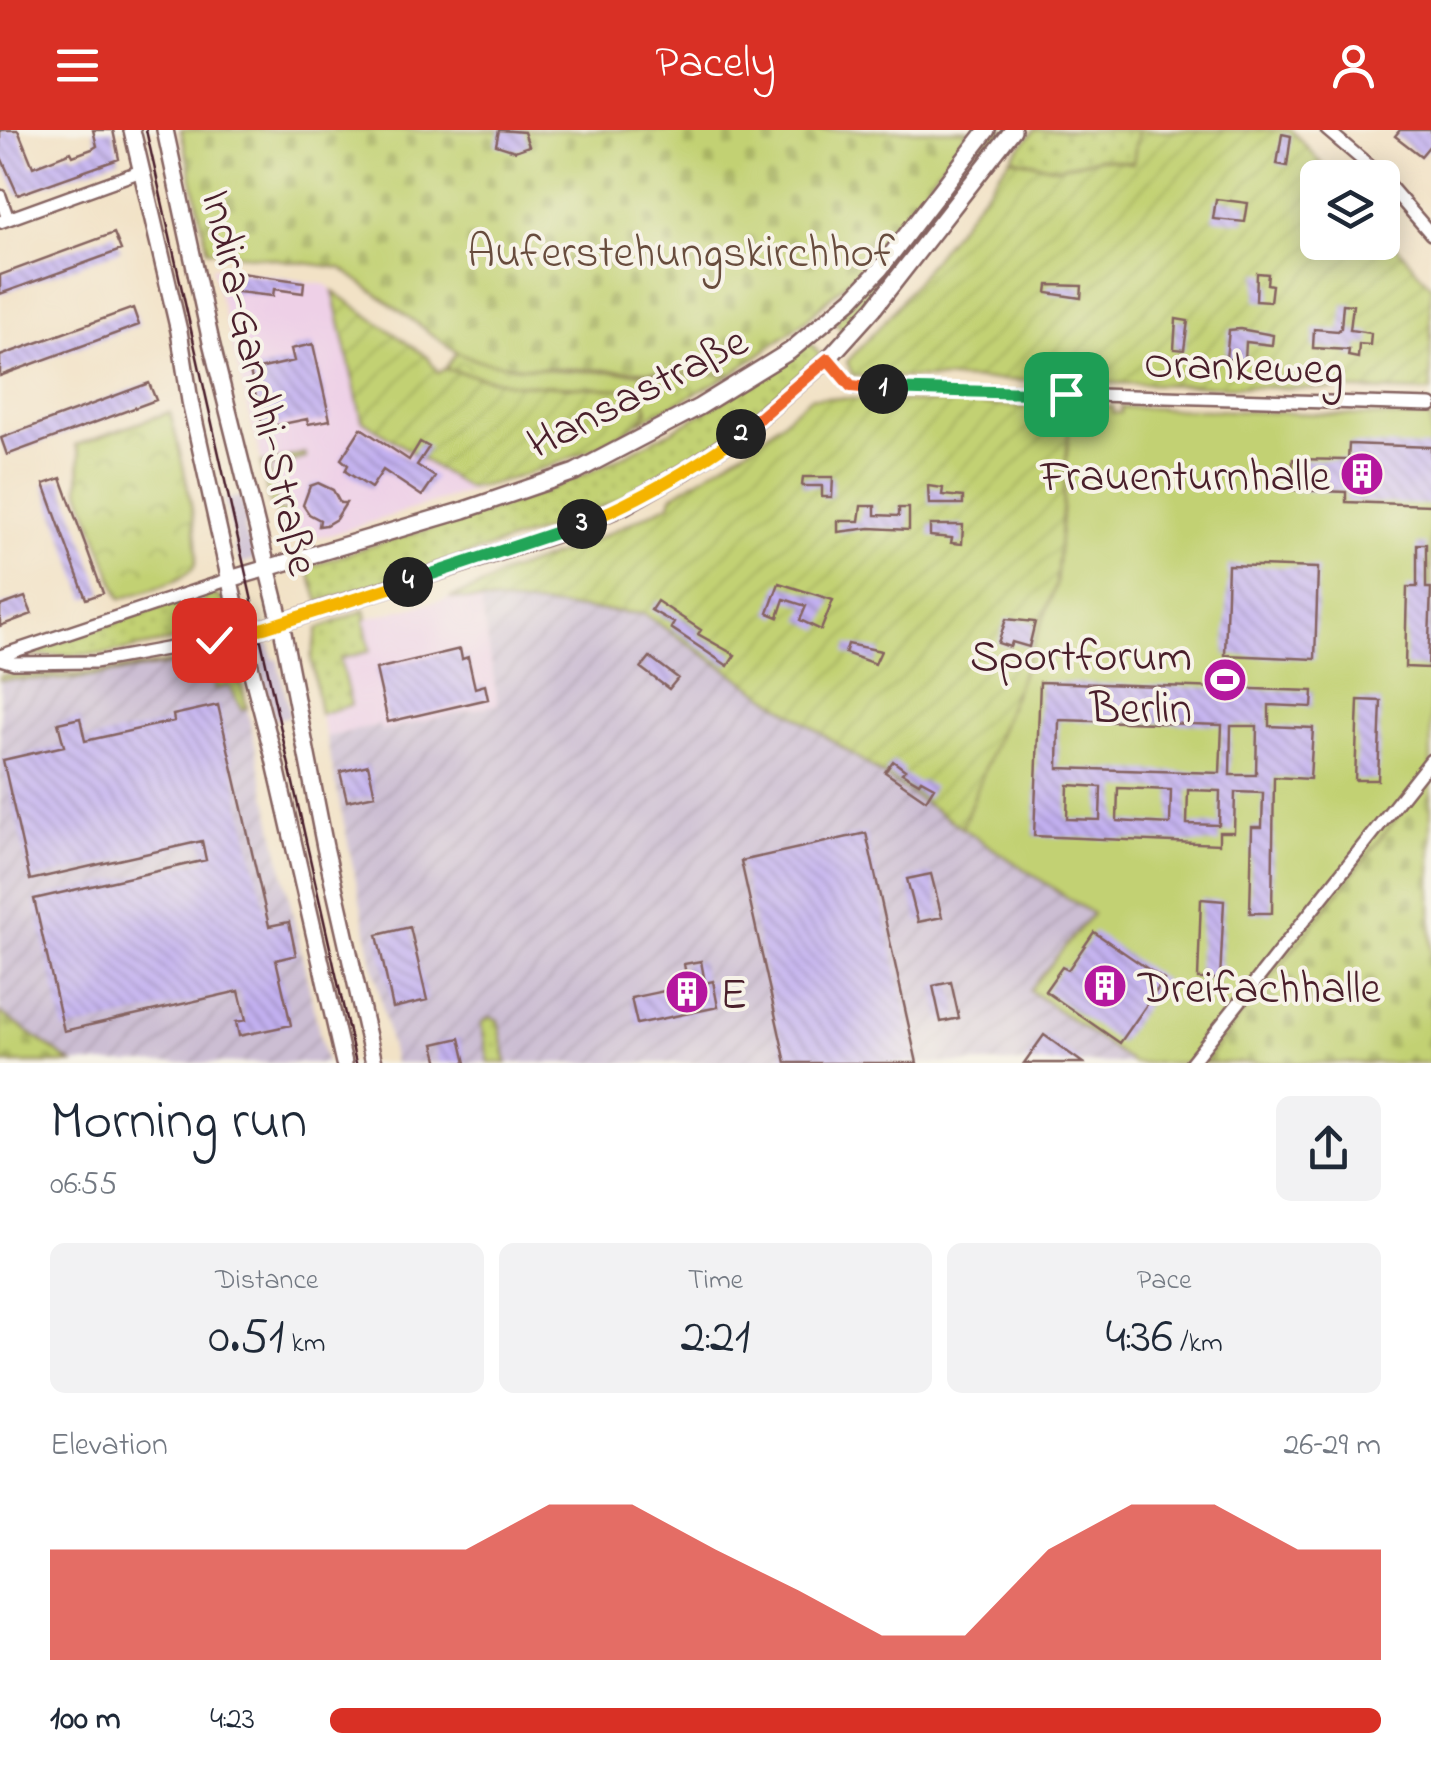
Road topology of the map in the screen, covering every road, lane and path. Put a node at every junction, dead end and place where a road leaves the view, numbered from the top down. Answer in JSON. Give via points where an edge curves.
{"nodes":[{"id":1,"x":132,"y":130,"type":"edge"},
{"id":2,"x":164,"y":130,"type":"edge"},
{"id":3,"x":987,"y":130,"type":"edge"},
{"id":4,"x":1014,"y":130,"type":"edge"},
{"id":5,"x":1327,"y":130,"type":"edge"},
{"id":6,"x":141,"y":171,"type":"junction"},
{"id":7,"x":0,"y":196,"type":"edge"},
{"id":8,"x":4,"y":220,"type":"edge"},
{"id":9,"x":1431,"y":234,"type":"edge"},
{"id":10,"x":828,"y":359,"type":"junction"},
{"id":11,"x":1431,"y":405,"type":"edge"},
{"id":12,"x":268,"y":569,"type":"junction"},
{"id":13,"x":230,"y":579,"type":"junction"},
{"id":14,"x":281,"y":623,"type":"junction"},
{"id":15,"x":242,"y":635,"type":"junction"},
{"id":16,"x":0,"y":658,"type":"edge"},
{"id":17,"x":1431,"y":760,"type":"edge"},
{"id":18,"x":325,"y":847,"type":"junction"},
{"id":19,"x":296,"y":854,"type":"junction"},
{"id":20,"x":344,"y":1063,"type":"edge"},
{"id":21,"x":374,"y":1063,"type":"edge"},
{"id":22,"x":1191,"y":1063,"type":"edge"}],
"edges":[{"from":1,"to":6,"type":"main road","name":"Indira-Gandhi-Straße"},
{"from":2,"to":12,"type":"main road","name":"Indira-Gandhi-Straße"},
{"from":3,"to":12,"type":"main road","name":"Hansastraße","via":[[852,299],[790,351],[724,392],[576,472]]},
{"from":4,"to":10,"type":"main road","name":"Hansastraße"},
{"from":5,"to":9,"type":"street","via":[[1380,175]]},
{"from":6,"to":8,"type":"street"},
{"from":6,"to":13,"type":"main road","name":"Indira-Gandhi-Straße"},
{"from":7,"to":8,"type":"street"},
{"from":10,"to":11,"type":"street","name":"Orankeweg","via":[[858,388]]},
{"from":10,"to":14,"type":"main road","name":"Hansastraße","via":[[737,437],[624,506]]},
{"from":12,"to":13,"type":"main road","name":"Hansastraße"},
{"from":12,"to":14,"type":"main road","name":"Indira-Gandhi-Straße"},
{"from":13,"to":15,"type":"main road","name":"Indira-Gandhi-Straße"},
{"from":13,"to":16,"type":"street"},
{"from":14,"to":15,"type":"main road","name":"Hansastraße"},
{"from":14,"to":18,"type":"main road","name":"Indira-Gandhi-Straße"},
{"from":15,"to":16,"type":"street","via":[[95,662]]},
{"from":15,"to":19,"type":"main road","name":"Indira-Gandhi-Straße"},
{"from":17,"to":22,"type":"street"},
{"from":18,"to":19,"type":"main road"},
{"from":18,"to":21,"type":"main road","name":"Indira-Gandhi-Straße"},
{"from":19,"to":20,"type":"main road","name":"Indira-Gandhi-Straße"}]}
